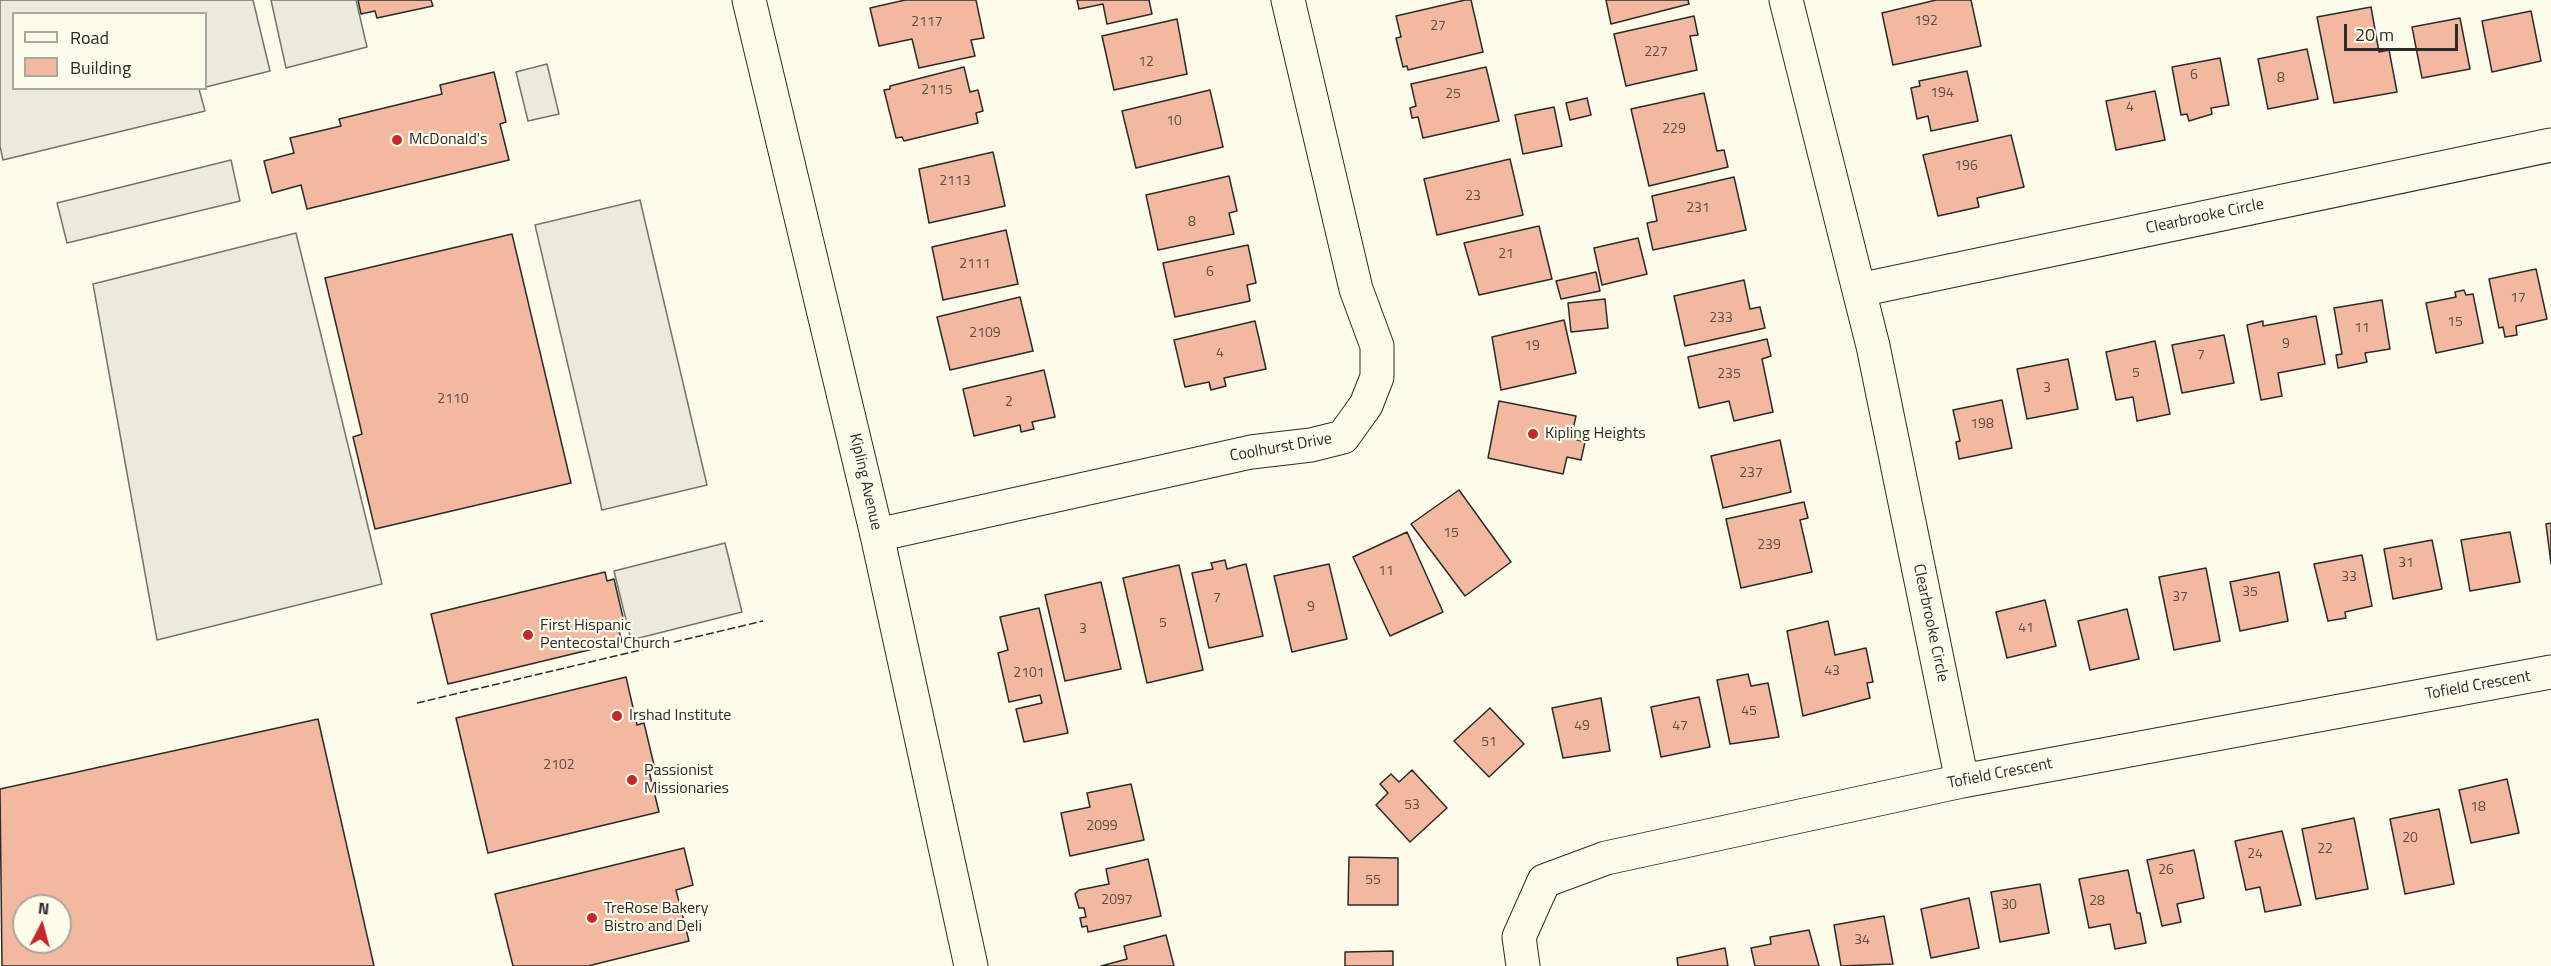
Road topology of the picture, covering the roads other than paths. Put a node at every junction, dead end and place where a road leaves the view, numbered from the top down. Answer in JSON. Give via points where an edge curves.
{"nodes":[{"id":1,"x":749,"y":0,"type":"edge"},
{"id":2,"x":1288,"y":0,"type":"edge"},
{"id":3,"x":1786,"y":0,"type":"edge"},
{"id":4,"x":2551,"y":145,"type":"edge"},
{"id":5,"x":1859,"y":290,"type":"junction"},
{"id":6,"x":877,"y":535,"type":"junction"},
{"id":7,"x":2551,"y":672,"type":"edge"},
{"id":8,"x":1962,"y":781,"type":"junction"},
{"id":9,"x":971,"y":966,"type":"edge"},
{"id":10,"x":1523,"y":966,"type":"edge"}],
"edges":[{"from":1,"to":6,"type":"street","name":"Kipling Avenue"},
{"from":2,"to":6,"type":"street","name":"Coolhurst Drive","via":[[1356,289],[1377,346],[1377,377],[1366,405],[1343,437],[1311,446],[1251,452]]},
{"from":3,"to":5,"type":"street","name":"Clearbrooke Circle"},
{"from":4,"to":5,"type":"street","name":"Clearbrooke Circle"},
{"from":5,"to":8,"type":"street","name":"Clearbrooke Circle"},
{"from":6,"to":9,"type":"street","name":"Kipling Avenue"},
{"from":7,"to":8,"type":"street","name":"Tofield Crescent"},
{"from":8,"to":10,"type":"street","name":"Tofield Crescent","via":[[1606,858],[1544,881],[1519,937]]}]}
